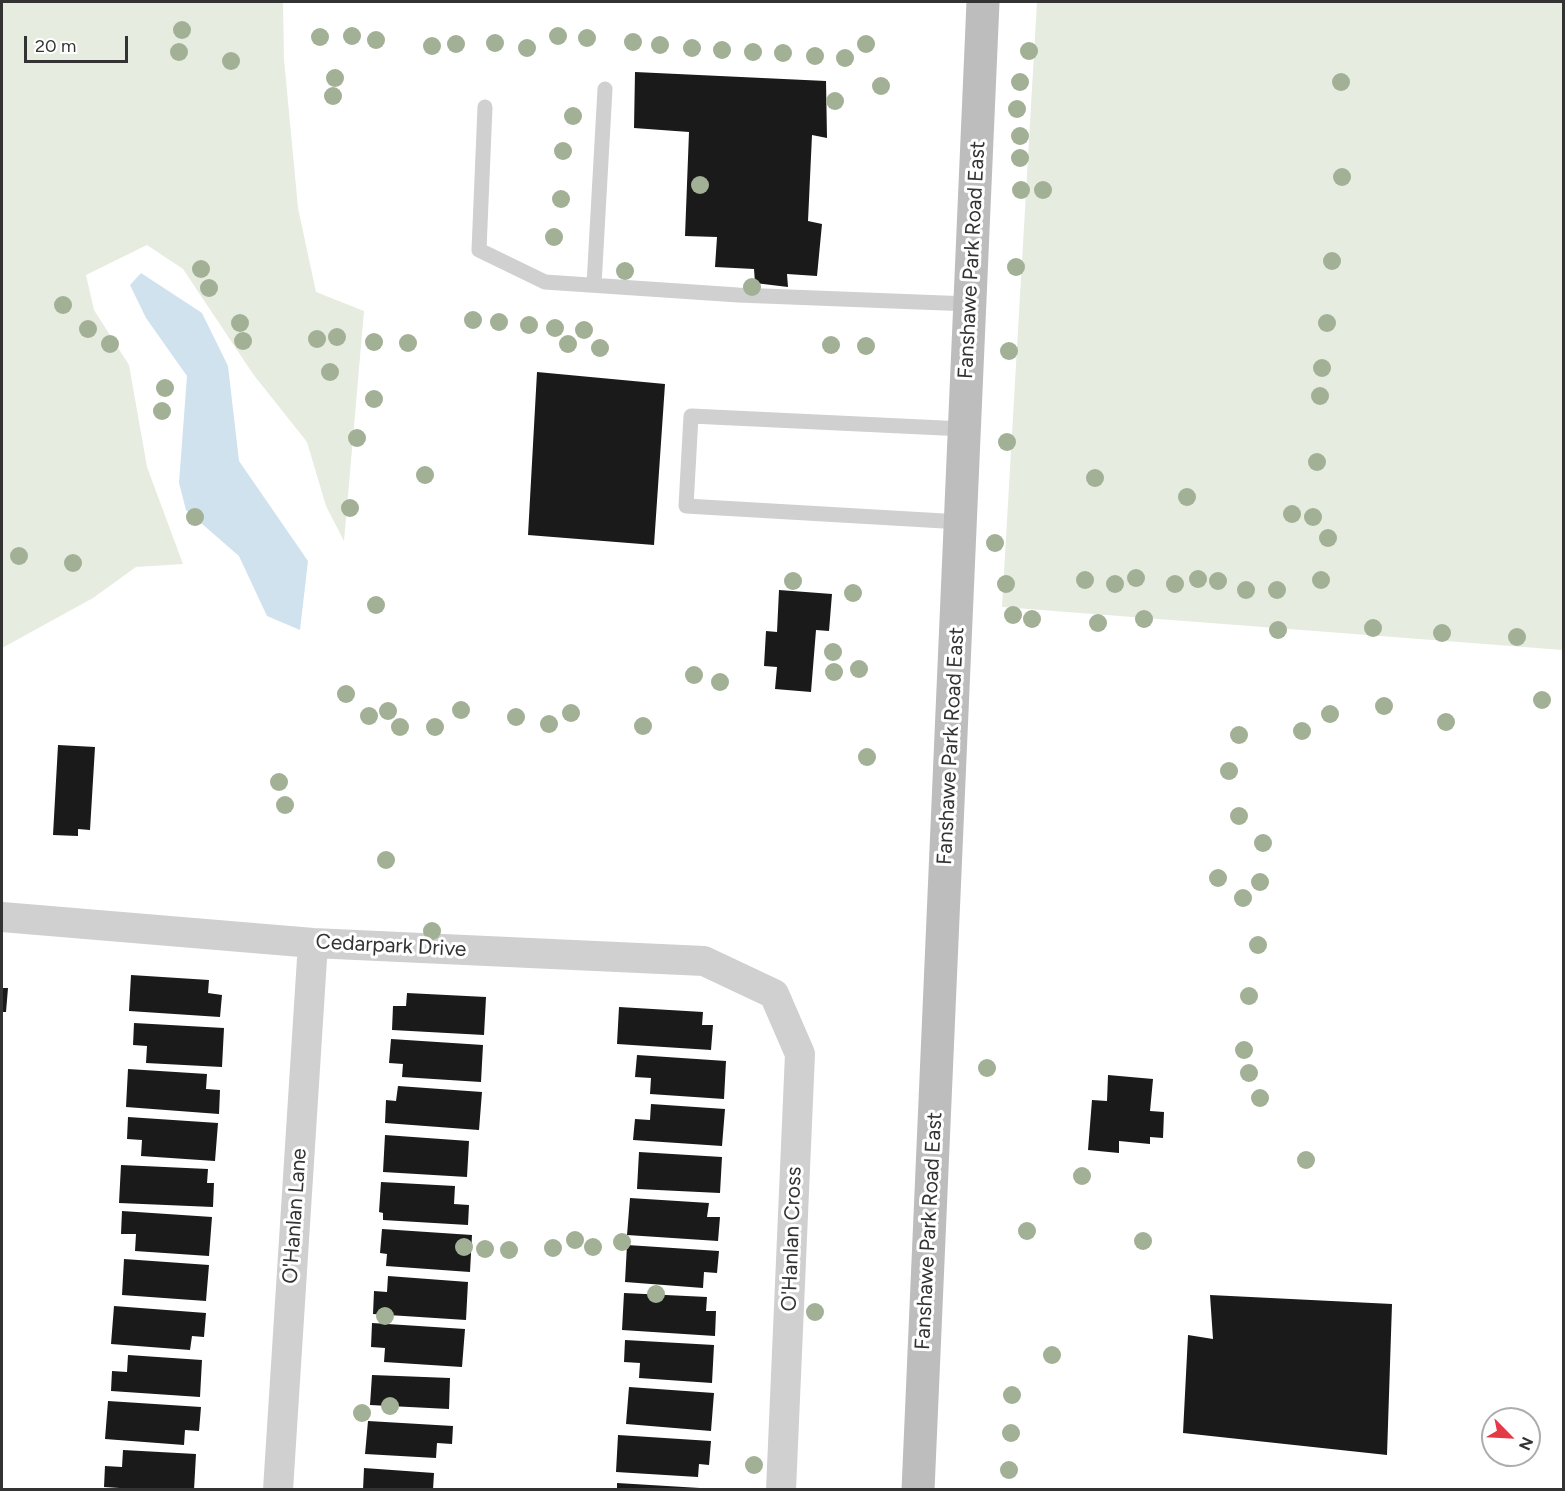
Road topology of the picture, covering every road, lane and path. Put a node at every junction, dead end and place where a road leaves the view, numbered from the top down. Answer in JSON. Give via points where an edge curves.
{"nodes":[{"id":1,"x":983,"y":2,"type":"edge"},
{"id":2,"x":605,"y":89,"type":"dead end"},
{"id":3,"x":485,"y":106,"type":"dead end"},
{"id":4,"x":594,"y":285,"type":"junction"},
{"id":5,"x":970,"y":304,"type":"junction"},
{"id":6,"x":964,"y":429,"type":"junction"},
{"id":7,"x":961,"y":522,"type":"junction"},
{"id":8,"x":2,"y":917,"type":"edge"},
{"id":9,"x":313,"y":943,"type":"junction"},
{"id":10,"x":774,"y":994,"type":"joint"},
{"id":11,"x":278,"y":1490,"type":"edge"},
{"id":12,"x":781,"y":1490,"type":"edge"},
{"id":13,"x":918,"y":1490,"type":"edge"}],
"edges":[{"from":1,"to":5,"type":"main road","name":"Fanshawe Park Road East"},
{"from":2,"to":4,"type":"lane"},
{"from":3,"to":4,"type":"lane","via":[[479,250],[545,282]]},
{"from":4,"to":5,"type":"lane"},
{"from":5,"to":6,"type":"main road","name":"Fanshawe Park Road East"},
{"from":6,"to":7,"type":"main road","name":"Fanshawe Park Road East"},
{"from":6,"to":7,"type":"lane","via":[[691,416],[686,506]]},
{"from":7,"to":13,"type":"main road","name":"Fanshawe Park Road East"},
{"from":8,"to":9,"type":"street","name":"Cedarpark Drive"},
{"from":9,"to":10,"type":"street","name":"Cedarpark Drive","via":[[704,961]]},
{"from":9,"to":11,"type":"street","name":"O'Hanlan Lane"},
{"from":10,"to":12,"type":"street","name":"O'Hanlan Cross","via":[[800,1054]]}]}
